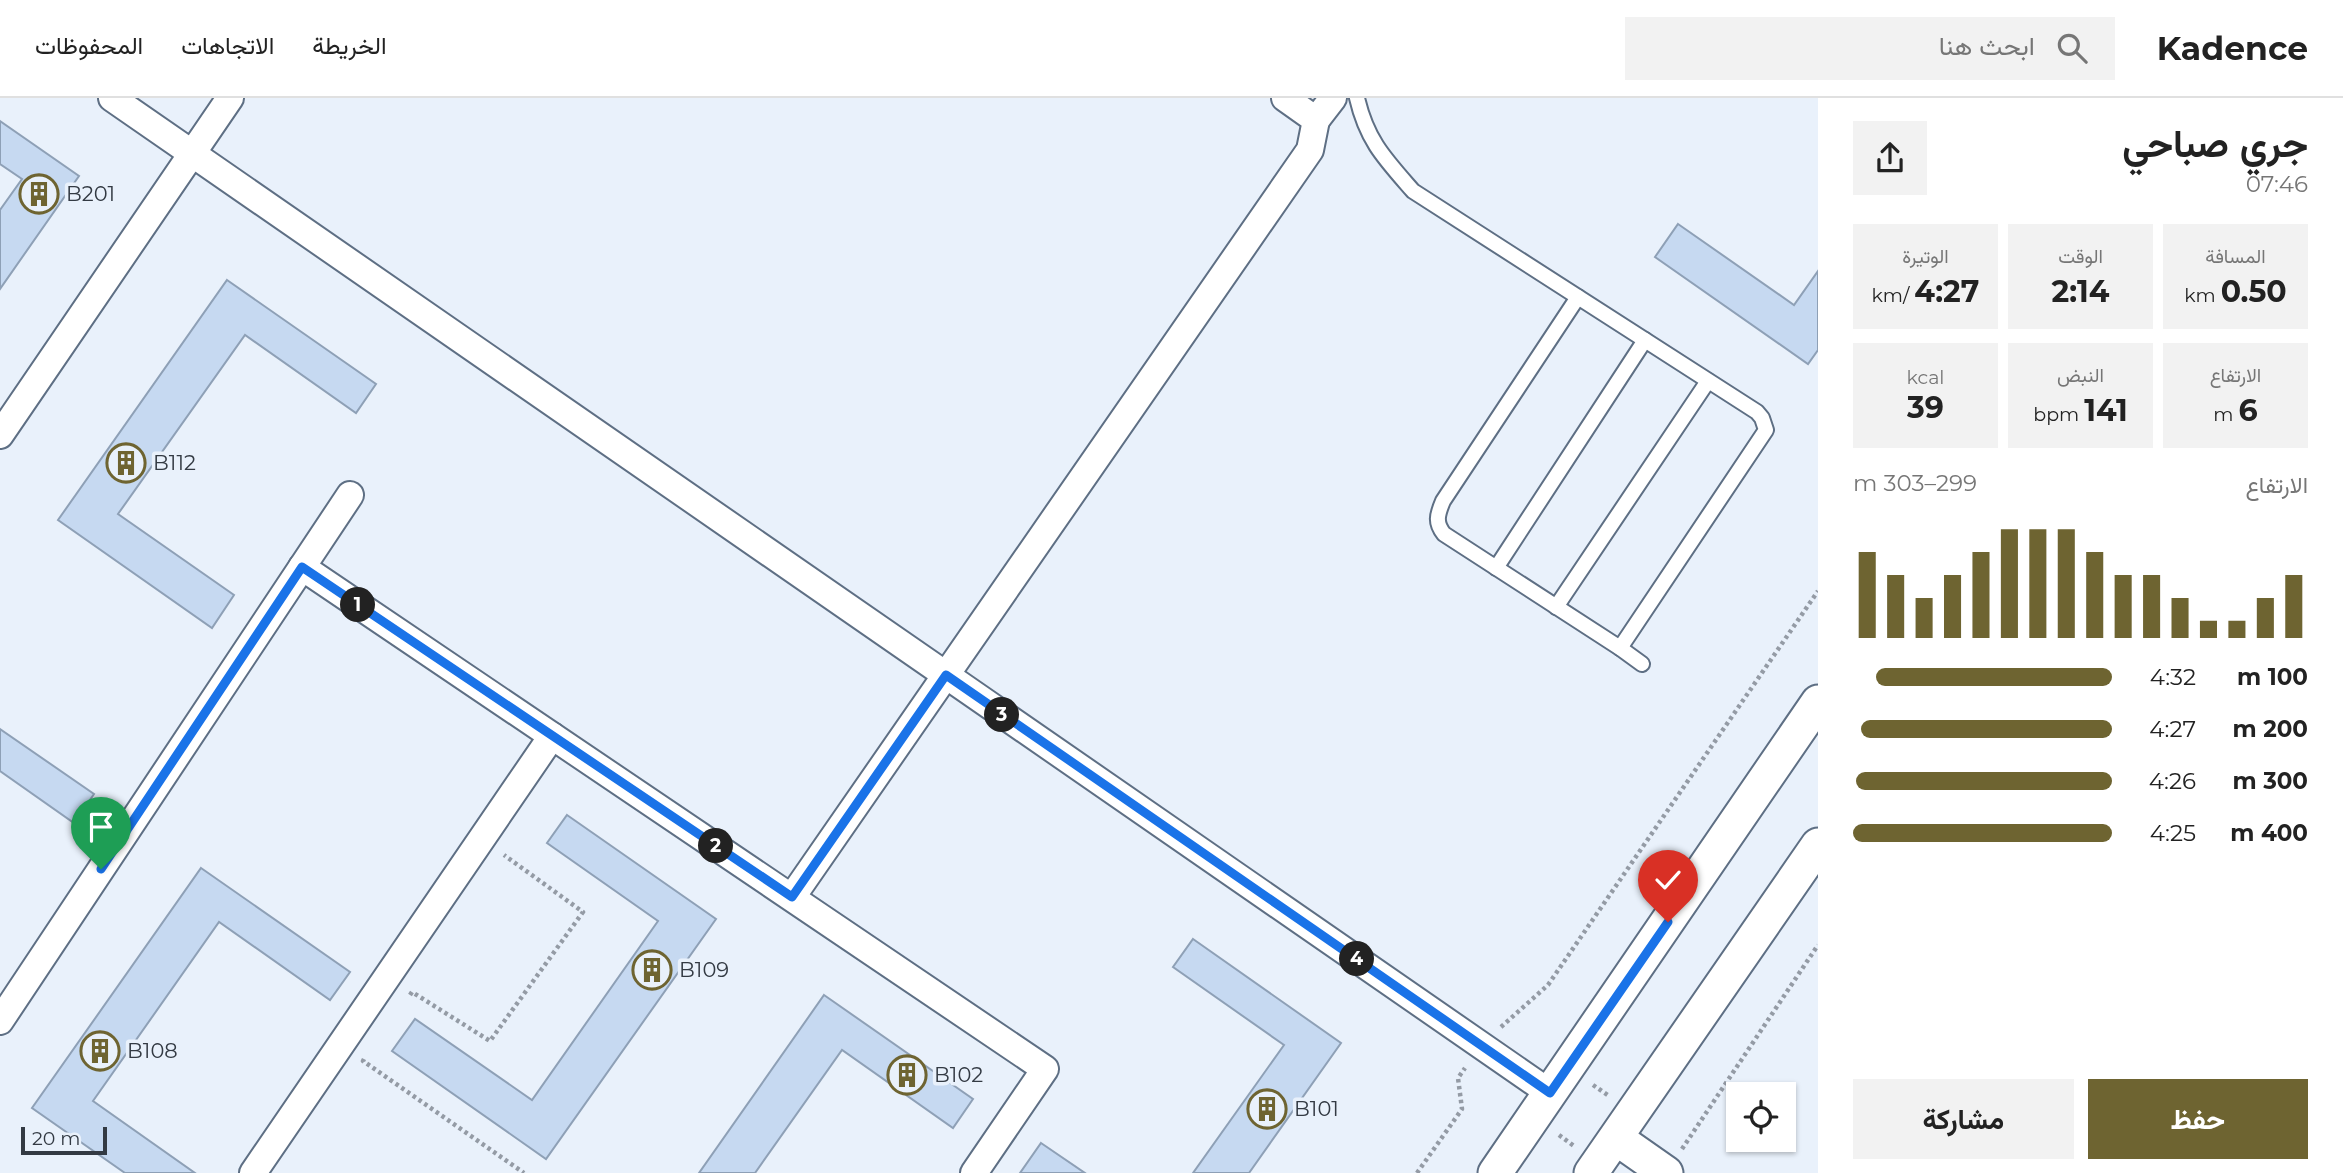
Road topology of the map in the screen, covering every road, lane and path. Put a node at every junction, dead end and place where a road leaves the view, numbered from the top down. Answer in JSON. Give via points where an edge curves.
{"nodes":[{"id":1,"x":112,"y":98,"type":"edge"},
{"id":2,"x":230,"y":98,"type":"edge"},
{"id":3,"x":1285,"y":98,"type":"edge"},
{"id":4,"x":1333,"y":98,"type":"edge"},
{"id":5,"x":1357,"y":98,"type":"edge"},
{"id":6,"x":1316,"y":120,"type":"junction"},
{"id":7,"x":192,"y":153,"type":"junction"},
{"id":8,"x":1578,"y":297,"type":"junction"},
{"id":9,"x":1644,"y":340,"type":"junction"},
{"id":10,"x":1708,"y":382,"type":"junction"},
{"id":11,"x":0,"y":435,"type":"edge"},
{"id":12,"x":350,"y":495,"type":"dead end"},
{"id":13,"x":302,"y":567,"type":"junction"},
{"id":14,"x":1496,"y":568,"type":"junction"},
{"id":15,"x":1818,"y":591,"type":"edge"},
{"id":16,"x":1556,"y":607,"type":"junction"},
{"id":17,"x":1620,"y":648,"type":"junction"},
{"id":18,"x":1642,"y":664,"type":"dead end"},
{"id":19,"x":946,"y":675,"type":"junction"},
{"id":20,"x":1818,"y":702,"type":"edge"},
{"id":21,"x":552,"y":736,"type":"junction"},
{"id":22,"x":481,"y":839,"type":"junction"},
{"id":23,"x":1818,"y":845,"type":"edge"},
{"id":24,"x":792,"y":897,"type":"junction"},
{"id":25,"x":1818,"y":945,"type":"edge"},
{"id":26,"x":405,"y":1002,"type":"dead end"},
{"id":27,"x":0,"y":1021,"type":"edge"},
{"id":28,"x":1480,"y":1045,"type":"junction"},
{"id":29,"x":370,"y":1051,"type":"dead end"},
{"id":30,"x":1550,"y":1093,"type":"junction"},
{"id":31,"x":1609,"y":1146,"type":"edge"},
{"id":32,"x":1674,"y":1162,"type":"edge"},
{"id":33,"x":253,"y":1173,"type":"edge"},
{"id":34,"x":524,"y":1173,"type":"edge"},
{"id":35,"x":974,"y":1173,"type":"edge"},
{"id":36,"x":1417,"y":1173,"type":"edge"},
{"id":37,"x":1495,"y":1173,"type":"edge"}],
"edges":[{"from":1,"to":7,"type":"street"},
{"from":2,"to":7,"type":"street"},
{"from":3,"to":6,"type":"street"},
{"from":4,"to":6,"type":"street"},
{"from":5,"to":8,"type":"lane","via":[[1376,149],[1413,191]]},
{"from":6,"to":19,"type":"street","via":[[1310,150]]},
{"from":7,"to":11,"type":"street"},
{"from":7,"to":19,"type":"street"},
{"from":8,"to":9,"type":"lane"},
{"from":8,"to":14,"type":"lane","via":[[1437,514],[1437,526],[1444,534]]},
{"from":9,"to":10,"type":"lane"},
{"from":9,"to":14,"type":"lane"},
{"from":10,"to":16,"type":"lane"},
{"from":10,"to":17,"type":"lane","via":[[1757,412],[1766,430]]},
{"from":12,"to":13,"type":"street"},
{"from":13,"to":21,"type":"street"},
{"from":13,"to":27,"type":"street"},
{"from":14,"to":16,"type":"lane"},
{"from":15,"to":28,"type":"path","via":[[1548,985]]},
{"from":16,"to":17,"type":"lane"},
{"from":17,"to":18,"type":"lane"},
{"from":19,"to":24,"type":"street"},
{"from":19,"to":28,"type":"street"},
{"from":20,"to":30,"type":"street"},
{"from":21,"to":22,"type":"street"},
{"from":21,"to":24,"type":"street"},
{"from":22,"to":26,"type":"path","via":[[583,912],[490,1041],[412,992]]},
{"from":22,"to":33,"type":"street"},
{"from":23,"to":31,"type":"street"},
{"from":24,"to":35,"type":"street","via":[[1045,1069]]},
{"from":25,"to":32,"type":"path"},
{"from":28,"to":30,"type":"street"},
{"from":28,"to":36,"type":"path","via":[[1458,1078],[1462,1109]]},
{"from":29,"to":34,"type":"path","via":[[363,1061]]},
{"from":30,"to":31,"type":"path"},
{"from":30,"to":31,"type":"path"},
{"from":30,"to":37,"type":"street"},
{"from":31,"to":32,"type":"street"}]}
